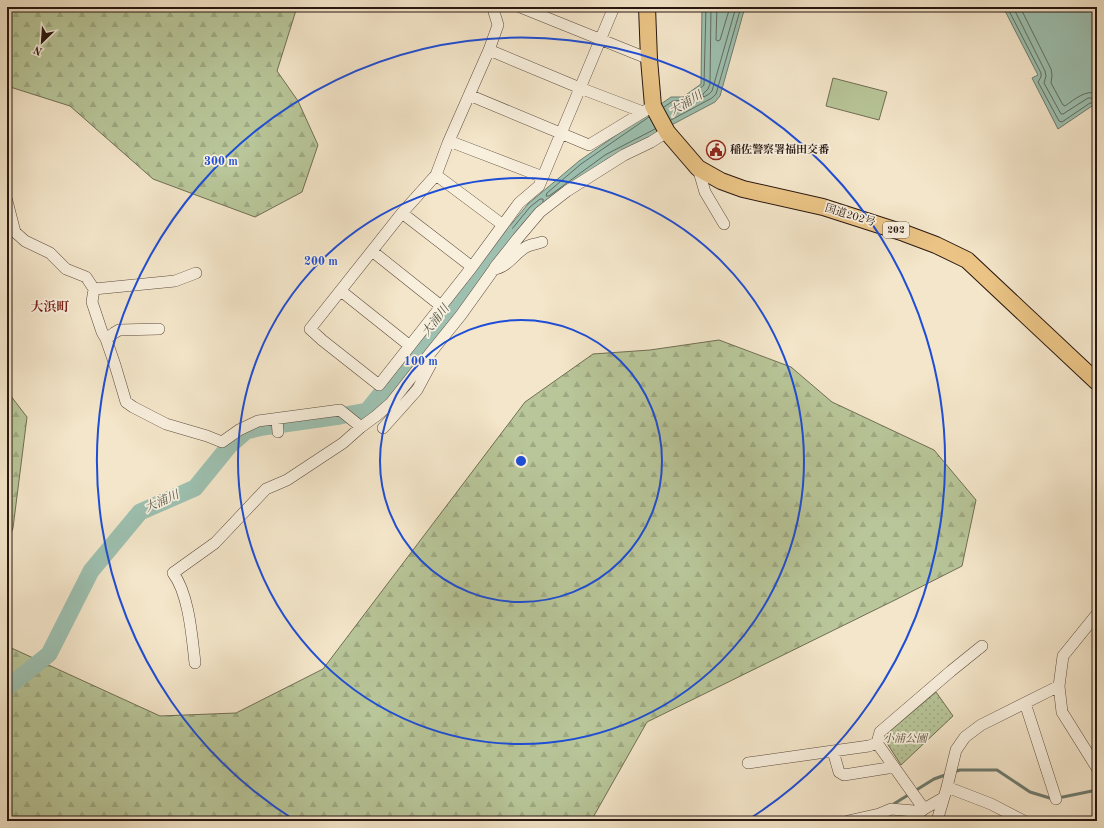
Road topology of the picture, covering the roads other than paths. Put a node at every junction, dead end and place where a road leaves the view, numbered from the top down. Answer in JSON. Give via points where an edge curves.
{"nodes":[{"id":1,"x":496,"y":7,"type":"edge"},
{"id":2,"x":520,"y":7,"type":"edge"},
{"id":3,"x":614,"y":7,"type":"edge"},
{"id":4,"x":647,"y":7,"type":"edge"},
{"id":5,"x":600,"y":40,"type":"junction"},
{"id":6,"x":489,"y":50,"type":"junction"},
{"id":7,"x":649,"y":59,"type":"junction"},
{"id":8,"x":580,"y":88,"type":"junction"},
{"id":9,"x":469,"y":95,"type":"junction"},
{"id":10,"x":651,"y":109,"type":"junction"},
{"id":11,"x":667,"y":132,"type":"junction"},
{"id":12,"x":561,"y":133,"type":"junction"},
{"id":13,"x":449,"y":140,"type":"junction"},
{"id":14,"x":698,"y":168,"type":"junction"},
{"id":15,"x":436,"y":174,"type":"junction"},
{"id":16,"x":543,"y":177,"type":"junction"},
{"id":17,"x":7,"y":201,"type":"edge"},
{"id":18,"x":402,"y":213,"type":"junction"},
{"id":19,"x":724,"y":224,"type":"dead end"},
{"id":20,"x":503,"y":226,"type":"junction"},
{"id":21,"x":518,"y":238,"type":"junction"},
{"id":22,"x":542,"y":242,"type":"dead end"},
{"id":23,"x":527,"y":246,"type":"junction"},
{"id":24,"x":372,"y":252,"type":"junction"},
{"id":25,"x":472,"y":267,"type":"junction"},
{"id":26,"x":494,"y":269,"type":"junction"},
{"id":27,"x":196,"y":273,"type":"dead end"},
{"id":28,"x":94,"y":289,"type":"junction"},
{"id":29,"x":341,"y":291,"type":"junction"},
{"id":30,"x":441,"y":306,"type":"junction"},
{"id":31,"x":159,"y":329,"type":"dead end"},
{"id":32,"x":106,"y":339,"type":"junction"},
{"id":33,"x":410,"y":346,"type":"junction"},
{"id":34,"x":428,"y":356,"type":"junction"},
{"id":35,"x":1097,"y":382,"type":"edge"},
{"id":36,"x":277,"y":419,"type":"junction"},
{"id":37,"x":361,"y":427,"type":"junction"},
{"id":38,"x":383,"y":428,"type":"dead end"},
{"id":39,"x":278,"y":432,"type":"dead end"},
{"id":40,"x":1097,"y":614,"type":"edge"},
{"id":41,"x":982,"y":646,"type":"dead end"},
{"id":42,"x":195,"y":663,"type":"dead end"},
{"id":43,"x":1059,"y":686,"type":"junction"},
{"id":44,"x":1025,"y":703,"type":"junction"},
{"id":45,"x":877,"y":743,"type":"junction"},
{"id":46,"x":833,"y":751,"type":"junction"},
{"id":47,"x":748,"y":763,"type":"dead end"},
{"id":48,"x":894,"y":767,"type":"junction"},
{"id":49,"x":1097,"y":768,"type":"edge"},
{"id":50,"x":947,"y":787,"type":"junction"},
{"id":51,"x":943,"y":798,"type":"junction"},
{"id":52,"x":1056,"y":799,"type":"dead end"},
{"id":53,"x":924,"y":809,"type":"junction"},
{"id":54,"x":848,"y":821,"type":"edge"},
{"id":55,"x":909,"y":821,"type":"edge"},
{"id":56,"x":936,"y":821,"type":"edge"},
{"id":57,"x":1024,"y":821,"type":"edge"}],
"edges":[{"from":1,"to":6,"type":"street","via":[[494,12],[498,25]]},
{"from":2,"to":5,"type":"street"},
{"from":3,"to":5,"type":"street"},
{"from":4,"to":7,"type":"highway","number":"202"},
{"from":5,"to":7,"type":"street"},
{"from":5,"to":8,"type":"street"},
{"from":6,"to":8,"type":"street"},
{"from":6,"to":9,"type":"street"},
{"from":7,"to":10,"type":"highway","number":"202"},
{"from":8,"to":10,"type":"street"},
{"from":8,"to":12,"type":"street"},
{"from":9,"to":12,"type":"street"},
{"from":9,"to":13,"type":"street"},
{"from":10,"to":11,"type":"highway","number":"202"},
{"from":10,"to":12,"type":"street","via":[[589,145]]},
{"from":11,"to":14,"type":"highway","name":"国道202号","number":"202"},
{"from":11,"to":21,"type":"street","via":[[567,191],[540,212]]},
{"from":12,"to":16,"type":"street"},
{"from":13,"to":15,"type":"street"},
{"from":13,"to":16,"type":"street"},
{"from":14,"to":19,"type":"street","via":[[705,192]]},
{"from":14,"to":35,"type":"highway","name":"国道202号","number":"202","via":[[720,181],[743,189],[823,207],[904,233],[967,260]]},
{"from":15,"to":18,"type":"street"},
{"from":15,"to":20,"type":"street"},
{"from":16,"to":20,"type":"street","via":[[539,186],[519,203]]},
{"from":17,"to":28,"type":"street","via":[[15,232],[25,241],[50,253],[66,269],[86,277]]},
{"from":18,"to":24,"type":"street"},
{"from":18,"to":25,"type":"street"},
{"from":20,"to":25,"type":"street"},
{"from":21,"to":23,"type":"street"},
{"from":21,"to":26,"type":"street"},
{"from":22,"to":23,"type":"street"},
{"from":23,"to":26,"type":"street","via":[[507,263]]},
{"from":24,"to":29,"type":"street"},
{"from":24,"to":30,"type":"street"},
{"from":25,"to":30,"type":"street"},
{"from":26,"to":34,"type":"street"},
{"from":27,"to":28,"type":"street","via":[[175,281]]},
{"from":28,"to":32,"type":"street","via":[[92,302]]},
{"from":29,"to":33,"type":"street"},
{"from":29,"to":33,"type":"street","via":[[310,329],[322,340],[379,385]]},
{"from":30,"to":33,"type":"street"},
{"from":31,"to":32,"type":"street","via":[[119,330]]},
{"from":32,"to":36,"type":"street","via":[[126,402],[166,424],[222,442],[250,424]]},
{"from":34,"to":37,"type":"street","via":[[390,404]]},
{"from":34,"to":38,"type":"street","via":[[431,364],[417,390]]},
{"from":36,"to":37,"type":"street","via":[[340,410]]},
{"from":36,"to":39,"type":"street"},
{"from":37,"to":42,"type":"street","via":[[343,443],[287,480],[266,489],[215,543],[173,573],[184,595]]},
{"from":40,"to":43,"type":"street","via":[[1063,656]]},
{"from":41,"to":45,"type":"street","via":[[880,732]]},
{"from":43,"to":44,"type":"street"},
{"from":43,"to":49,"type":"street","via":[[1062,712]]},
{"from":44,"to":50,"type":"street","via":[[981,725],[965,737],[956,750]]},
{"from":44,"to":52,"type":"street"},
{"from":45,"to":46,"type":"street"},
{"from":45,"to":48,"type":"street"},
{"from":46,"to":47,"type":"street"},
{"from":46,"to":48,"type":"street","via":[[839,772],[844,775]]},
{"from":48,"to":53,"type":"street"},
{"from":50,"to":51,"type":"street"},
{"from":50,"to":57,"type":"street","via":[[991,804]]},
{"from":51,"to":53,"type":"street"},
{"from":51,"to":56,"type":"street"},
{"from":53,"to":54,"type":"street","via":[[891,809]]},
{"from":53,"to":55,"type":"street"}]}
